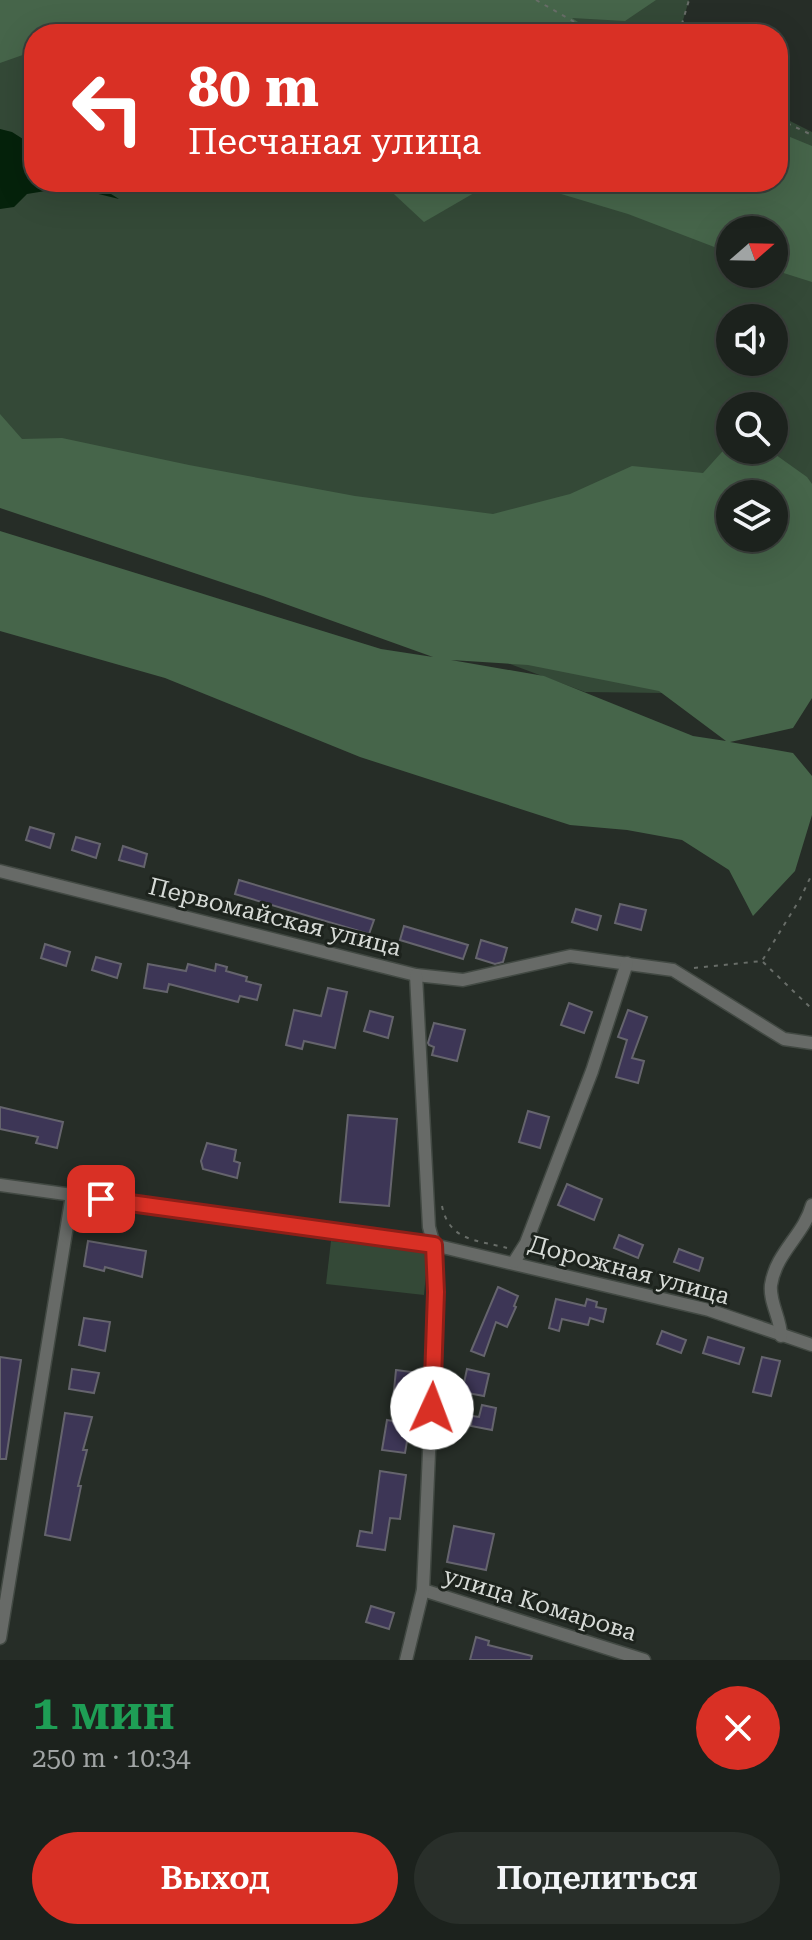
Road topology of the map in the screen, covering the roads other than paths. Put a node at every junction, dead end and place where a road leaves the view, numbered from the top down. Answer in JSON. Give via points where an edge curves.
{"nodes":[{"id":1,"x":0,"y":871,"type":"edge"},
{"id":2,"x":627,"y":963,"type":"junction"},
{"id":3,"x":416,"y":975,"type":"junction"},
{"id":4,"x":812,"y":1043,"type":"edge"},
{"id":5,"x":0,"y":1185,"type":"edge"},
{"id":6,"x":72,"y":1195,"type":"junction"},
{"id":7,"x":812,"y":1205,"type":"edge"},
{"id":8,"x":434,"y":1245,"type":"junction"},
{"id":9,"x":517,"y":1257,"type":"junction"},
{"id":10,"x":781,"y":1336,"type":"junction"},
{"id":11,"x":812,"y":1345,"type":"edge"},
{"id":12,"x":423,"y":1590,"type":"junction"},
{"id":13,"x":0,"y":1638,"type":"edge"},
{"id":14,"x":406,"y":1660,"type":"edge"},
{"id":15,"x":644,"y":1660,"type":"edge"}],
"edges":[{"from":1,"to":3,"type":"street","name":"Первомайская улица"},
{"from":2,"to":3,"type":"street","via":[[570,956],[463,980]]},
{"from":2,"to":4,"type":"street","via":[[673,970],[784,1039]]},
{"from":2,"to":9,"type":"street","via":[[592,1071]]},
{"from":3,"to":8,"type":"street","name":"Первомайская улица"},
{"from":5,"to":6,"type":"street","name":"Дорожная улица"},
{"from":6,"to":8,"type":"street","name":"Дорожная улица"},
{"from":6,"to":13,"type":"street","via":[[8,1546]]},
{"from":7,"to":10,"type":"street","via":[[776,1263],[770,1290]]},
{"from":8,"to":9,"type":"street","name":"Дорожная улица"},
{"from":8,"to":12,"type":"street","name":"улица Комарова"},
{"from":9,"to":10,"type":"street","name":"Дорожная улица","via":[[709,1310]]},
{"from":10,"to":11,"type":"street","name":"Дорожная улица"},
{"from":12,"to":14,"type":"street","name":"улица Комарова"},
{"from":12,"to":15,"type":"street","name":"улица Комарова"}]}
